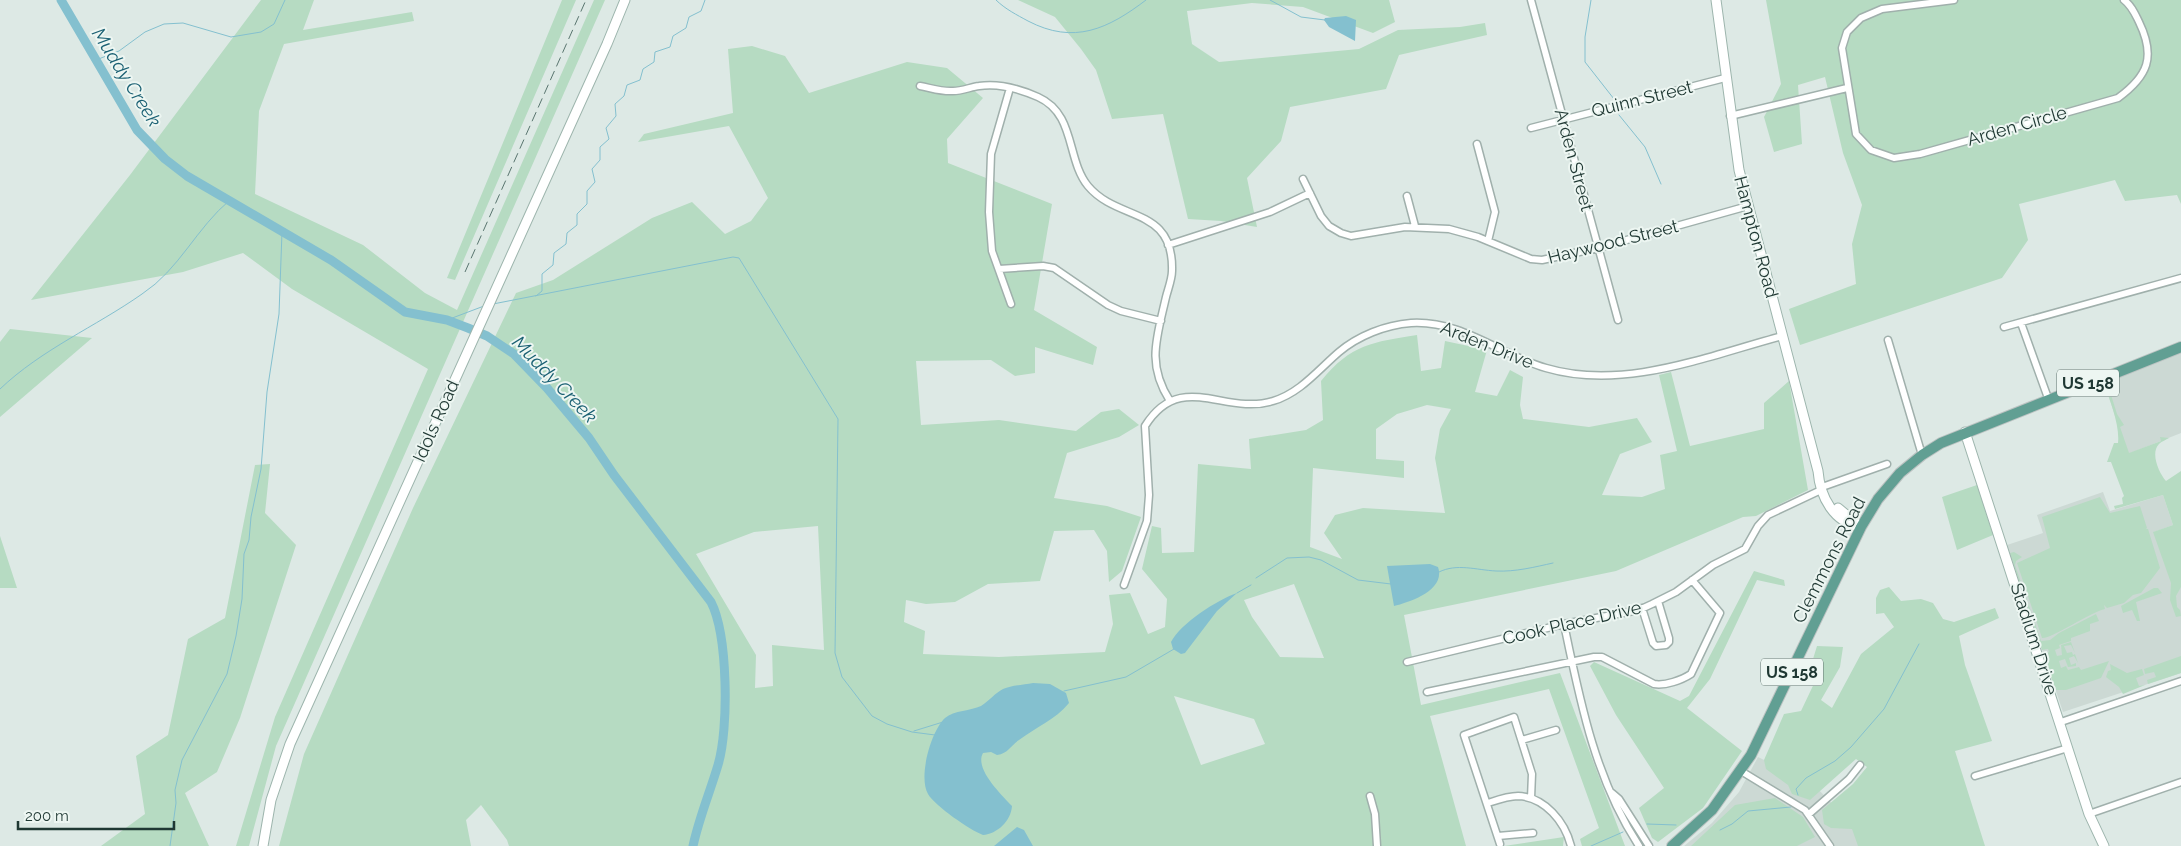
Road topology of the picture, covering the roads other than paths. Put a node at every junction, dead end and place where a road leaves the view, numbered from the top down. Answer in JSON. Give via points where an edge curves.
{"nodes":[{"id":1,"x":625,"y":0,"type":"edge"},
{"id":2,"x":1531,"y":0,"type":"edge"},
{"id":3,"x":1716,"y":0,"type":"edge"},
{"id":4,"x":1954,"y":0,"type":"edge"},
{"id":5,"x":2124,"y":0,"type":"edge"},
{"id":6,"x":1725,"y":78,"type":"junction"},
{"id":7,"x":920,"y":86,"type":"dead end"},
{"id":8,"x":1010,"y":88,"type":"junction"},
{"id":9,"x":1847,"y":88,"type":"junction"},
{"id":10,"x":1730,"y":116,"type":"junction"},
{"id":11,"x":1563,"y":120,"type":"junction"},
{"id":12,"x":1531,"y":128,"type":"dead end"},
{"id":13,"x":1477,"y":144,"type":"dead end"},
{"id":14,"x":1303,"y":179,"type":"dead end"},
{"id":15,"x":1310,"y":193,"type":"junction"},
{"id":16,"x":1407,"y":196,"type":"dead end"},
{"id":17,"x":1748,"y":206,"type":"junction"},
{"id":18,"x":1415,"y":226,"type":"junction"},
{"id":19,"x":1488,"y":240,"type":"junction"},
{"id":20,"x":1168,"y":245,"type":"junction"},
{"id":21,"x":1598,"y":248,"type":"junction"},
{"id":22,"x":1000,"y":269,"type":"junction"},
{"id":23,"x":2181,"y":278,"type":"edge"},
{"id":24,"x":1011,"y":304,"type":"dead end"},
{"id":25,"x":1618,"y":320,"type":"dead end"},
{"id":26,"x":1161,"y":321,"type":"junction"},
{"id":27,"x":2021,"y":323,"type":"junction"},
{"id":28,"x":2004,"y":327,"type":"dead end"},
{"id":29,"x":1782,"y":336,"type":"junction"},
{"id":30,"x":1888,"y":340,"type":"dead end"},
{"id":31,"x":2180,"y":350,"type":"edge"},
{"id":32,"x":2048,"y":398,"type":"junction"},
{"id":33,"x":1170,"y":401,"type":"junction"},
{"id":34,"x":1965,"y":432,"type":"junction"},
{"id":35,"x":1922,"y":455,"type":"junction"},
{"id":36,"x":1886,"y":464,"type":"dead end"},
{"id":37,"x":1823,"y":488,"type":"junction"},
{"id":38,"x":1861,"y":527,"type":"junction"},
{"id":39,"x":1692,"y":580,"type":"junction"},
{"id":40,"x":1124,"y":585,"type":"dead end"},
{"id":41,"x":1658,"y":601,"type":"junction"},
{"id":42,"x":1642,"y":608,"type":"junction"},
{"id":43,"x":1564,"y":624,"type":"junction"},
{"id":44,"x":1407,"y":662,"type":"dead end"},
{"id":45,"x":1572,"y":662,"type":"junction"},
{"id":46,"x":2181,"y":681,"type":"edge"},
{"id":47,"x":1427,"y":692,"type":"dead end"},
{"id":48,"x":2061,"y":722,"type":"junction"},
{"id":49,"x":1556,"y":730,"type":"dead end"},
{"id":50,"x":1522,"y":740,"type":"junction"},
{"id":51,"x":2068,"y":748,"type":"junction"},
{"id":52,"x":1860,"y":765,"type":"dead end"},
{"id":53,"x":1741,"y":771,"type":"junction"},
{"id":54,"x":1975,"y":776,"type":"dead end"},
{"id":55,"x":2181,"y":782,"type":"edge"},
{"id":56,"x":1612,"y":793,"type":"junction"},
{"id":57,"x":1370,"y":796,"type":"dead end"},
{"id":58,"x":1531,"y":798,"type":"junction"},
{"id":59,"x":1488,"y":803,"type":"junction"},
{"id":60,"x":1809,"y":814,"type":"junction"},
{"id":61,"x":2089,"y":814,"type":"junction"},
{"id":62,"x":1628,"y":815,"type":"junction"},
{"id":63,"x":1622,"y":819,"type":"junction"},
{"id":64,"x":1533,"y":833,"type":"dead end"},
{"id":65,"x":1498,"y":836,"type":"junction"},
{"id":66,"x":1500,"y":844,"type":"dead end"},
{"id":67,"x":263,"y":846,"type":"edge"},
{"id":68,"x":1377,"y":846,"type":"edge"},
{"id":69,"x":1571,"y":846,"type":"edge"},
{"id":70,"x":1639,"y":846,"type":"edge"},
{"id":71,"x":1648,"y":846,"type":"edge"},
{"id":72,"x":1672,"y":846,"type":"edge"},
{"id":73,"x":1830,"y":846,"type":"edge"},
{"id":74,"x":2104,"y":846,"type":"edge"}],
"edges":[{"from":1,"to":67,"type":"main road","name":"Idols Road","via":[[290,744],[271,800]]},
{"from":2,"to":11,"type":"street","name":"Arden Street"},
{"from":3,"to":6,"type":"main road","name":"Hampton Road"},
{"from":4,"to":9,"type":"street","name":"Arden Circle","via":[[1882,9],[1861,18],[1847,32],[1842,48]]},
{"from":5,"to":9,"type":"street","name":"Arden Circle","via":[[2140,25],[2148,51],[2146,65],[2136,84],[2118,98],[1920,154],[1894,158],[1871,150],[1856,134]]},
{"from":6,"to":10,"type":"main road","name":"Hampton Road"},
{"from":6,"to":11,"type":"street","name":"Quinn Street"},
{"from":7,"to":8,"type":"street","via":[[955,92],[979,86]]},
{"from":8,"to":20,"type":"street","via":[[1040,98],[1050,105],[1066,126],[1089,188],[1112,204],[1147,219],[1161,232]]},
{"from":8,"to":22,"type":"street","via":[[990,160],[989,233]]},
{"from":9,"to":10,"type":"street"},
{"from":10,"to":17,"type":"main road","name":"Hampton Road"},
{"from":11,"to":12,"type":"street","name":"Quinn Street"},
{"from":11,"to":21,"type":"street","name":"Arden Street"},
{"from":13,"to":19,"type":"street","via":[[1495,212]]},
{"from":14,"to":15,"type":"street","name":"Haywood Street"},
{"from":15,"to":18,"type":"street","name":"Haywood Street","via":[[1329,226],[1341,233],[1351,236]]},
{"from":15,"to":20,"type":"street","via":[[1270,212]]},
{"from":16,"to":18,"type":"street"},
{"from":17,"to":21,"type":"street","name":"Haywood Street"},
{"from":17,"to":29,"type":"main road","name":"Hampton Road"},
{"from":18,"to":19,"type":"street","name":"Haywood Street","via":[[1449,229]]},
{"from":19,"to":21,"type":"street","name":"Haywood Street","via":[[1531,259],[1542,260]]},
{"from":20,"to":26,"type":"street","via":[[1172,273]]},
{"from":21,"to":25,"type":"street","name":"Arden Street"},
{"from":22,"to":24,"type":"street"},
{"from":22,"to":26,"type":"street","via":[[1054,268],[1108,305]]},
{"from":23,"to":27,"type":"street"},
{"from":26,"to":33,"type":"street","via":[[1154,363]]},
{"from":27,"to":28,"type":"street"},
{"from":27,"to":32,"type":"street"},
{"from":29,"to":33,"type":"street","name":"Arden Drive","via":[[1640,373],[1606,376],[1540,367],[1462,331],[1435,324],[1399,324],[1348,344],[1298,388],[1273,401],[1247,404],[1188,396]]},
{"from":29,"to":37,"type":"main road","name":"Hampton Road"},
{"from":30,"to":35,"type":"street"},
{"from":31,"to":32,"type":"main road","name":"Clemmons Road","number":"US 158"},
{"from":32,"to":34,"type":"main road","name":"Clemmons Road","number":"US 158"},
{"from":33,"to":40,"type":"street","via":[[1145,426],[1149,495],[1147,521]]},
{"from":34,"to":35,"type":"main road","name":"Clemmons Road","number":"US 158"},
{"from":34,"to":48,"type":"main road","name":"Stadium Drive"},
{"from":35,"to":38,"type":"main road","name":"Clemmons Road","number":"US 158","via":[[1886,488]]},
{"from":36,"to":37,"type":"street","name":"Cook Place Drive"},
{"from":37,"to":38,"type":"main road","name":"Hampton Road","via":[[1827,503],[1840,518],[1849,525]]},
{"from":37,"to":39,"type":"street","name":"Cook Place Drive","via":[[1768,515],[1745,549],[1713,564]]},
{"from":38,"to":53,"type":"main road","name":"Clemmons Road","number":"US 158"},
{"from":39,"to":41,"type":"street","name":"Cook Place Drive"},
{"from":39,"to":45,"type":"street","via":[[1720,613],[1691,674],[1660,685],[1602,657]]},
{"from":41,"to":42,"type":"street","name":"Cook Place Drive"},
{"from":41,"to":42,"type":"street","via":[[1669,638],[1666,645],[1656,646],[1653,643]]},
{"from":42,"to":43,"type":"street","name":"Cook Place Drive"},
{"from":43,"to":44,"type":"street","name":"Cook Place Drive"},
{"from":43,"to":45,"type":"street"},
{"from":45,"to":47,"type":"street"},
{"from":45,"to":56,"type":"street","via":[[1582,712]]},
{"from":46,"to":48,"type":"street"},
{"from":48,"to":51,"type":"main road","name":"Stadium Drive"},
{"from":49,"to":50,"type":"street"},
{"from":50,"to":58,"type":"street","via":[[1532,774]]},
{"from":50,"to":59,"type":"street","via":[[1514,717],[1464,736]]},
{"from":51,"to":54,"type":"street"},
{"from":51,"to":61,"type":"main road","name":"Stadium Drive"},
{"from":52,"to":60,"type":"street"},
{"from":53,"to":60,"type":"street"},
{"from":53,"to":72,"type":"main road","name":"Clemmons Road","number":"US 158","via":[[1712,810]]},
{"from":55,"to":61,"type":"street"},
{"from":56,"to":62,"type":"street"},
{"from":56,"to":63,"type":"street"},
{"from":57,"to":68,"type":"street"},
{"from":58,"to":59,"type":"street","via":[[1512,796]]},
{"from":58,"to":69,"type":"street","via":[[1553,812],[1565,829]]},
{"from":59,"to":65,"type":"street"},
{"from":60,"to":73,"type":"street"},
{"from":61,"to":74,"type":"main road","name":"Stadium Drive"},
{"from":62,"to":63,"type":"street"},
{"from":62,"to":71,"type":"street"},
{"from":63,"to":70,"type":"street"},
{"from":64,"to":65,"type":"street"},
{"from":65,"to":66,"type":"street"}]}
